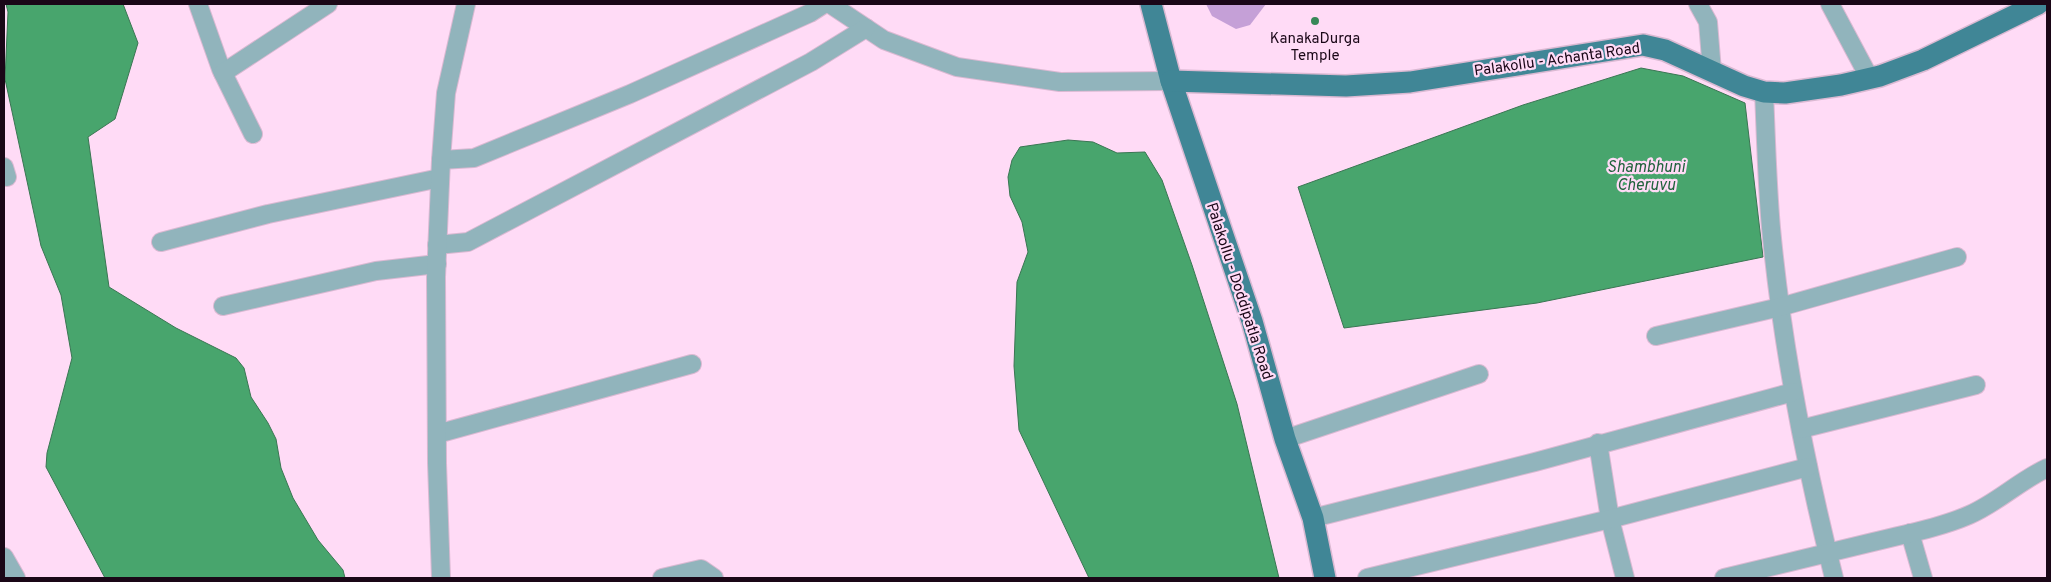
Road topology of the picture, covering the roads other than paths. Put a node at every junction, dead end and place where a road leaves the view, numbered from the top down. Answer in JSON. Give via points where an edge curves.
{"nodes":[{"id":1,"x":198,"y":4,"type":"edge"},
{"id":2,"x":328,"y":4,"type":"edge"},
{"id":3,"x":466,"y":4,"type":"edge"},
{"id":4,"x":824,"y":4,"type":"edge"},
{"id":5,"x":830,"y":4,"type":"edge"},
{"id":6,"x":1150,"y":4,"type":"edge"},
{"id":7,"x":1698,"y":4,"type":"edge"},
{"id":8,"x":1830,"y":4,"type":"edge"},
{"id":9,"x":2038,"y":4,"type":"edge"},
{"id":10,"x":866,"y":28,"type":"junction"},
{"id":11,"x":1712,"y":71,"type":"junction"},
{"id":12,"x":223,"y":73,"type":"junction"},
{"id":13,"x":1870,"y":79,"type":"junction"},
{"id":14,"x":1171,"y":81,"type":"junction"},
{"id":15,"x":1764,"y":92,"type":"junction"},
{"id":16,"x":254,"y":134,"type":"dead end"},
{"id":17,"x":441,"y":160,"type":"junction"},
{"id":18,"x":440,"y":178,"type":"junction"},
{"id":19,"x":161,"y":242,"type":"dead end"},
{"id":20,"x":437,"y":245,"type":"junction"},
{"id":21,"x":1957,"y":256,"type":"dead end"},
{"id":22,"x":437,"y":264,"type":"junction"},
{"id":23,"x":223,"y":306,"type":"dead end"},
{"id":24,"x":1780,"y":307,"type":"junction"},
{"id":25,"x":1656,"y":336,"type":"dead end"},
{"id":26,"x":692,"y":364,"type":"dead end"},
{"id":27,"x":1479,"y":374,"type":"dead end"},
{"id":28,"x":1976,"y":385,"type":"dead end"},
{"id":29,"x":1793,"y":392,"type":"junction"},
{"id":30,"x":1801,"y":429,"type":"junction"},
{"id":31,"x":437,"y":434,"type":"junction"},
{"id":32,"x":1284,"y":439,"type":"junction"},
{"id":33,"x":1598,"y":443,"type":"junction"},
{"id":34,"x":1808,"y":467,"type":"junction"},
{"id":35,"x":2047,"y":468,"type":"edge"},
{"id":36,"x":1313,"y":518,"type":"junction"},
{"id":37,"x":1610,"y":519,"type":"junction"},
{"id":38,"x":1910,"y":533,"type":"junction"},
{"id":39,"x":1828,"y":553,"type":"junction"},
{"id":40,"x":4,"y":557,"type":"edge"},
{"id":41,"x":16,"y":578,"type":"edge"},
{"id":42,"x":441,"y":578,"type":"edge"},
{"id":43,"x":662,"y":578,"type":"edge"},
{"id":44,"x":714,"y":578,"type":"edge"},
{"id":45,"x":1325,"y":578,"type":"edge"},
{"id":46,"x":1367,"y":578,"type":"edge"},
{"id":47,"x":1625,"y":578,"type":"edge"},
{"id":48,"x":1724,"y":578,"type":"edge"},
{"id":49,"x":1834,"y":578,"type":"edge"},
{"id":50,"x":1923,"y":578,"type":"edge"}],
"edges":[{"from":1,"to":12,"type":"street"},
{"from":2,"to":12,"type":"street"},
{"from":3,"to":17,"type":"street","via":[[446,94]]},
{"from":4,"to":17,"type":"street","via":[[630,94],[474,158]]},
{"from":5,"to":10,"type":"street"},
{"from":6,"to":14,"type":"main road","name":"Palakollu - Doddipatla Road"},
{"from":7,"to":11,"type":"street","via":[[1708,22]]},
{"from":8,"to":13,"type":"street"},
{"from":9,"to":13,"type":"main road","name":"Palakollu - Achanta Road","via":[[1923,60]]},
{"from":10,"to":14,"type":"street","via":[[884,40],[957,68],[1060,82]]},
{"from":10,"to":20,"type":"street","via":[[794,71],[468,242]]},
{"from":11,"to":14,"type":"main road","name":"Palakollu - Achanta Road","via":[[1665,50],[1643,45],[1410,82],[1346,86]]},
{"from":11,"to":15,"type":"main road","name":"Palakollu - Achanta Road"},
{"from":12,"to":16,"type":"street"},
{"from":13,"to":15,"type":"main road","name":"Palakollu - Achanta Road","via":[[1785,92]]},
{"from":14,"to":32,"type":"main road","name":"Palakollu - Doddipatla Road","via":[[1252,321]]},
{"from":15,"to":24,"type":"street","via":[[1771,227]]},
{"from":17,"to":18,"type":"street"},
{"from":18,"to":19,"type":"street","via":[[268,214]]},
{"from":18,"to":20,"type":"street"},
{"from":20,"to":22,"type":"street"},
{"from":21,"to":24,"type":"street"},
{"from":22,"to":23,"type":"street","via":[[376,271]]},
{"from":22,"to":31,"type":"street"},
{"from":24,"to":25,"type":"street"},
{"from":24,"to":29,"type":"street"},
{"from":26,"to":31,"type":"street"},
{"from":27,"to":32,"type":"street"},
{"from":28,"to":30,"type":"street"},
{"from":29,"to":30,"type":"street"},
{"from":29,"to":33,"type":"street"},
{"from":30,"to":34,"type":"street"},
{"from":31,"to":42,"type":"street"},
{"from":32,"to":36,"type":"main road","name":"Palakollu - Doddipatla Road"},
{"from":33,"to":36,"type":"street"},
{"from":33,"to":37,"type":"street"},
{"from":34,"to":37,"type":"street"},
{"from":34,"to":39,"type":"street"},
{"from":35,"to":38,"type":"street","via":[[1967,516]]},
{"from":36,"to":45,"type":"main road","name":"Palakollu - Doddipatla Road"},
{"from":37,"to":46,"type":"street"},
{"from":37,"to":47,"type":"street"},
{"from":38,"to":39,"type":"street"},
{"from":38,"to":50,"type":"street"},
{"from":39,"to":48,"type":"street"},
{"from":39,"to":49,"type":"street"},
{"from":40,"to":41,"type":"street"},
{"from":43,"to":44,"type":"street","via":[[701,569]]}]}
